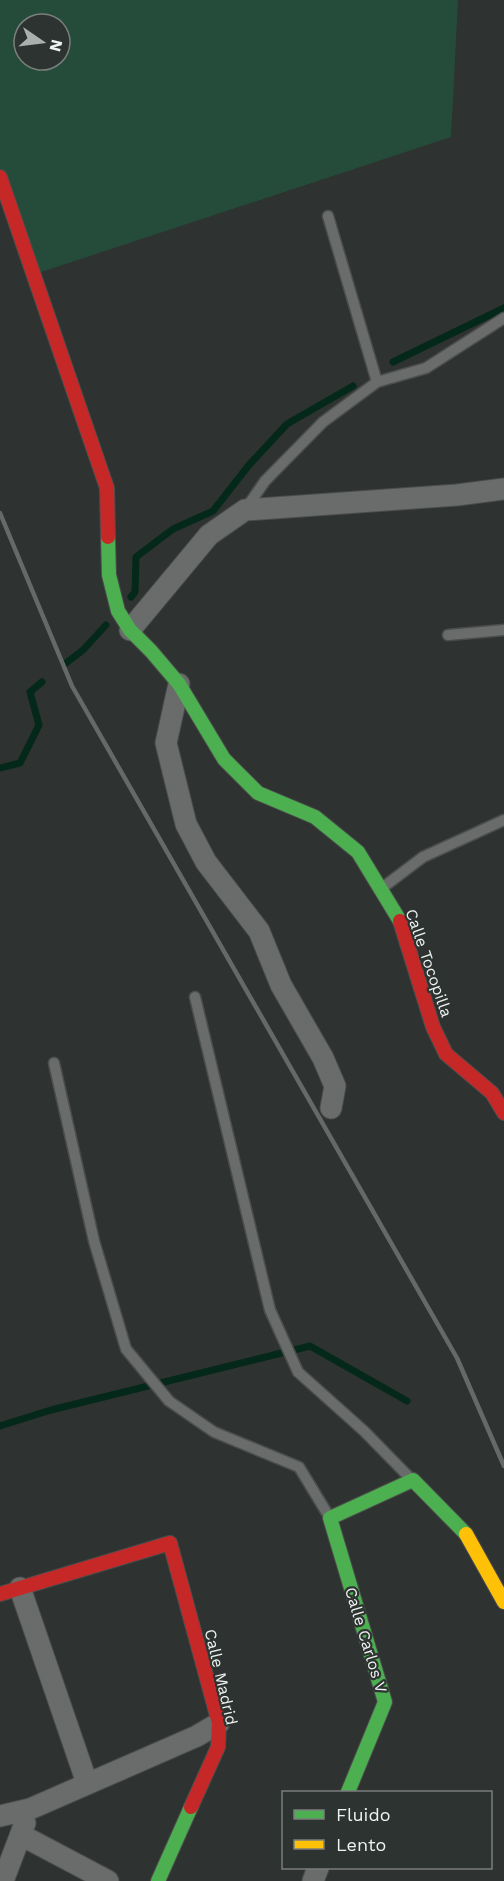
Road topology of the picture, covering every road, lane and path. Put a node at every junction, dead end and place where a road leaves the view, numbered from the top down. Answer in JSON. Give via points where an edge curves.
{"nodes":[{"id":1,"x":0,"y":177,"type":"edge"},
{"id":2,"x":328,"y":216,"type":"dead end"},
{"id":3,"x":504,"y":318,"type":"edge"},
{"id":4,"x":377,"y":382,"type":"junction"},
{"id":5,"x":504,"y":489,"type":"edge"},
{"id":6,"x":245,"y":510,"type":"junction"},
{"id":7,"x":130,"y":630,"type":"junction"},
{"id":8,"x":504,"y":630,"type":"edge"},
{"id":9,"x":448,"y":635,"type":"dead end"},
{"id":10,"x":179,"y":684,"type":"junction"},
{"id":11,"x":504,"y":820,"type":"edge"},
{"id":12,"x":381,"y":889,"type":"junction"},
{"id":13,"x":195,"y":997,"type":"dead end"},
{"id":14,"x":54,"y":1064,"type":"dead end"},
{"id":15,"x":332,"y":1108,"type":"dead end"},
{"id":16,"x":504,"y":1113,"type":"edge"},
{"id":17,"x":413,"y":1480,"type":"junction"},
{"id":18,"x":330,"y":1518,"type":"junction"},
{"id":19,"x":21,"y":1588,"type":"junction"},
{"id":20,"x":0,"y":1594,"type":"edge"},
{"id":21,"x":504,"y":1602,"type":"edge"},
{"id":22,"x":219,"y":1723,"type":"junction"},
{"id":23,"x":87,"y":1783,"type":"junction"},
{"id":24,"x":348,"y":1791,"type":"edge"},
{"id":25,"x":30,"y":1809,"type":"junction"},
{"id":26,"x":0,"y":1816,"type":"edge"},
{"id":27,"x":21,"y":1835,"type":"junction"},
{"id":28,"x":3,"y":1881,"type":"edge"},
{"id":29,"x":108,"y":1881,"type":"edge"},
{"id":30,"x":158,"y":1881,"type":"edge"}],
"edges":[{"from":1,"to":7,"type":"street","name":"Calle Tocopilla","via":[[107,488],[109,575],[118,611]]},
{"from":2,"to":4,"type":"lane"},
{"from":3,"to":4,"type":"lane","via":[[426,368]]},
{"from":4,"to":6,"type":"lane","via":[[323,422],[265,481]]},
{"from":5,"to":6,"type":"street"},
{"from":6,"to":7,"type":"street","via":[[209,535]]},
{"from":7,"to":10,"type":"street","name":"Calle Tocopilla"},
{"from":8,"to":9,"type":"lane"},
{"from":10,"to":12,"type":"street","name":"Calle Tocopilla","via":[[224,759],[258,793],[315,817],[358,852]]},
{"from":10,"to":15,"type":"street","via":[[166,743],[186,824],[206,862],[260,931],[281,985],[335,1086]]},
{"from":11,"to":12,"type":"lane","via":[[423,857]]},
{"from":12,"to":16,"type":"street","name":"Calle Tocopilla","via":[[399,918],[433,1027],[446,1054],[492,1093]]},
{"from":13,"to":17,"type":"lane","via":[[274,1320],[298,1372]]},
{"from":14,"to":18,"type":"lane","via":[[94,1241],[126,1349],[169,1401],[214,1432],[299,1467]]},
{"from":17,"to":18,"type":"street"},
{"from":17,"to":21,"type":"street","via":[[465,1532]]},
{"from":18,"to":24,"type":"street","name":"Calle Carlos V","via":[[385,1702]]},
{"from":19,"to":20,"type":"street"},
{"from":19,"to":22,"type":"street","name":"Calle Madrid","via":[[170,1543]]},
{"from":19,"to":23,"type":"street"},
{"from":22,"to":23,"type":"street"},
{"from":22,"to":30,"type":"street","name":"Calle Madrid","via":[[218,1747]]},
{"from":23,"to":25,"type":"street"},
{"from":25,"to":26,"type":"street"},
{"from":25,"to":27,"type":"street"},
{"from":27,"to":28,"type":"street"},
{"from":27,"to":29,"type":"street"}]}
